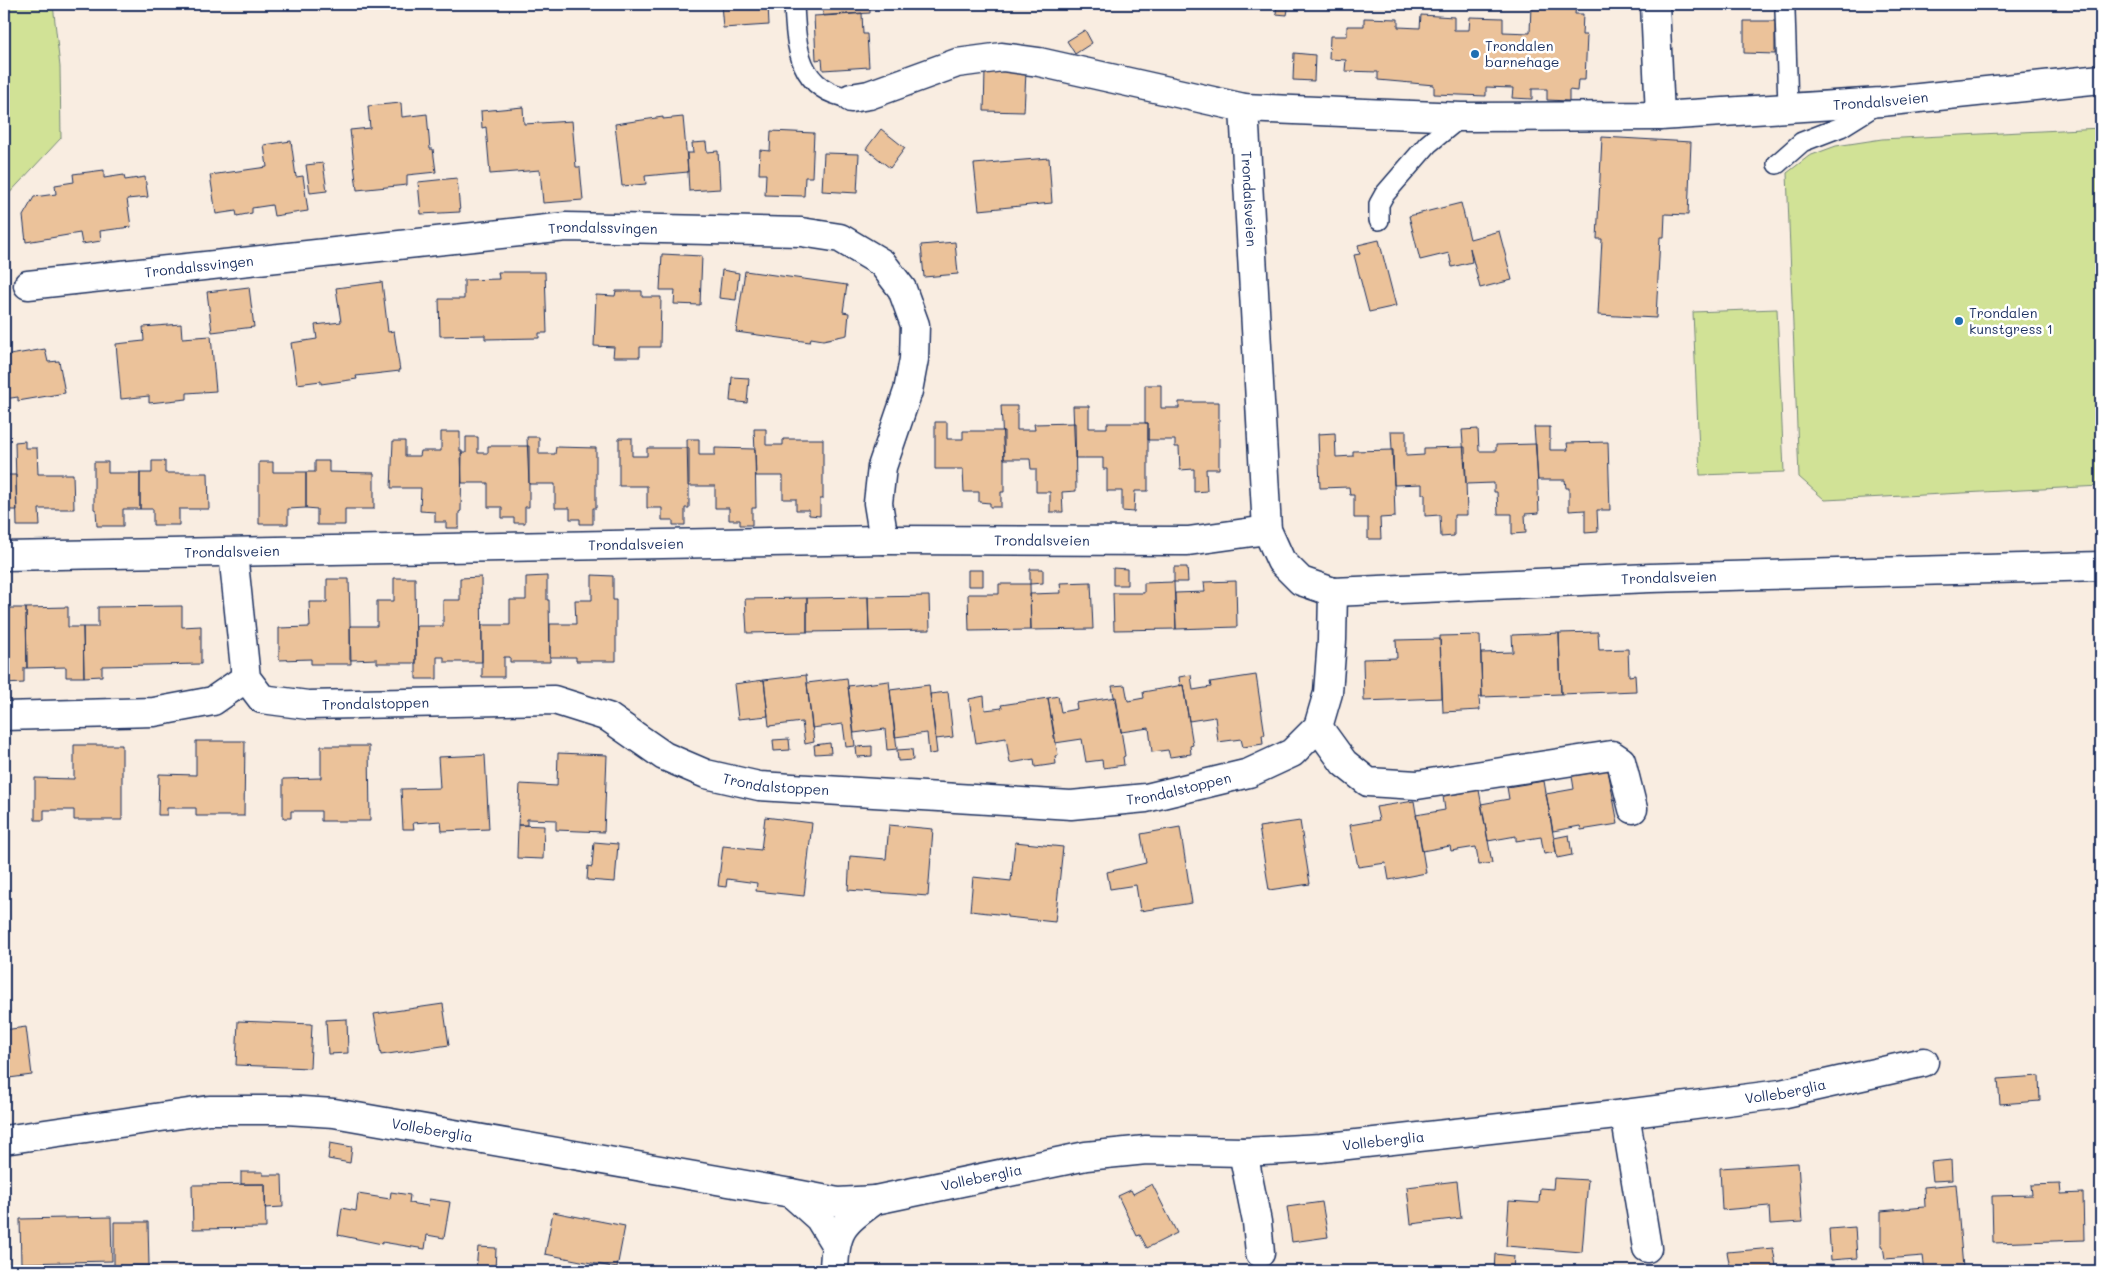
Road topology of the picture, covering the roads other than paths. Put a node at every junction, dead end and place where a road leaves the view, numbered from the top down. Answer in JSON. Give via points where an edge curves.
{"nodes":[{"id":1,"x":794,"y":4,"type":"edge"},
{"id":2,"x":1655,"y":4,"type":"edge"},
{"id":3,"x":1785,"y":11,"type":"dead end"},
{"id":4,"x":2101,"y":79,"type":"edge"},
{"id":5,"x":851,"y":98,"type":"joint"},
{"id":6,"x":1881,"y":102,"type":"junction"},
{"id":7,"x":1788,"y":107,"type":"junction"},
{"id":8,"x":1244,"y":108,"type":"junction"},
{"id":9,"x":1660,"y":116,"type":"junction"},
{"id":10,"x":1461,"y":118,"type":"junction"},
{"id":11,"x":1777,"y":164,"type":"dead end"},
{"id":12,"x":1379,"y":220,"type":"dead end"},
{"id":13,"x":28,"y":285,"type":"dead end"},
{"id":14,"x":1267,"y":530,"type":"junction"},
{"id":15,"x":884,"y":540,"type":"junction"},
{"id":16,"x":233,"y":553,"type":"junction"},
{"id":17,"x":4,"y":556,"type":"edge"},
{"id":18,"x":2101,"y":566,"type":"edge"},
{"id":19,"x":1333,"y":592,"type":"junction"},
{"id":20,"x":246,"y":678,"type":"junction"},
{"id":21,"x":4,"y":716,"type":"edge"},
{"id":22,"x":1318,"y":727,"type":"junction"},
{"id":23,"x":1633,"y":809,"type":"dead end"},
{"id":24,"x":1924,"y":1062,"type":"dead end"},
{"id":25,"x":1625,"y":1114,"type":"junction"},
{"id":26,"x":4,"y":1140,"type":"edge"},
{"id":27,"x":1243,"y":1152,"type":"junction"},
{"id":28,"x":791,"y":1193,"type":"junction"},
{"id":29,"x":875,"y":1200,"type":"junction"},
{"id":30,"x":835,"y":1244,"type":"junction"},
{"id":31,"x":1647,"y":1248,"type":"dead end"},
{"id":32,"x":1260,"y":1253,"type":"dead end"},
{"id":33,"x":834,"y":1271,"type":"edge"}],
"edges":[{"from":1,"to":5,"type":"lane","via":[[798,51],[804,68],[829,92]]},
{"from":2,"to":9,"type":"street"},
{"from":3,"to":7,"type":"lane"},
{"from":4,"to":6,"type":"street","name":"Trondalsveien"},
{"from":5,"to":8,"type":"street","name":"Trondalsveien","via":[[869,95],[957,63],[1002,57],[1038,62]]},
{"from":6,"to":7,"type":"street","name":"Trondalsveien"},
{"from":6,"to":11,"type":"lane","via":[[1841,127],[1802,142]]},
{"from":7,"to":9,"type":"street","name":"Trondalsveien"},
{"from":8,"to":10,"type":"street","name":"Trondalsveien"},
{"from":8,"to":14,"type":"street","name":"Trondalsveien"},
{"from":9,"to":10,"type":"street","name":"Trondalsveien"},
{"from":10,"to":12,"type":"lane","via":[[1428,144],[1384,195],[1379,204]]},
{"from":13,"to":15,"type":"street","name":"Trondalssvingen","via":[[566,227],[801,232],[840,238],[882,263],[902,289],[915,325],[914,359],[908,391],[882,467],[878,503]]},
{"from":14,"to":15,"type":"street","name":"Trondalsveien","via":[[1188,541]]},
{"from":14,"to":19,"type":"street","name":"Trondalsveien","via":[[1281,561],[1301,581]]},
{"from":15,"to":16,"type":"street","name":"Trondalsveien"},
{"from":16,"to":17,"type":"street","name":"Trondalsveien"},
{"from":16,"to":20,"type":"street"},
{"from":18,"to":19,"type":"street","name":"Trondalsveien","via":[[1650,578]]},
{"from":19,"to":22,"type":"street","name":"Trondalstoppen","via":[[1328,693]]},
{"from":20,"to":21,"type":"street","via":[[213,701],[154,712]]},
{"from":20,"to":22,"type":"street","name":"Trondalstoppen","via":[[262,699],[308,704],[554,700],[608,717],[664,756],[706,774],[758,786],[1071,805],[1146,798],[1249,773],[1292,753]]},
{"from":22,"to":23,"type":"street","via":[[1344,763],[1368,782],[1416,786],[1612,756],[1621,761]]},
{"from":24,"to":25,"type":"street","name":"Volleberglia","via":[[1780,1094]]},
{"from":25,"to":27,"type":"street","name":"Volleberglia","via":[[1321,1148]]},
{"from":25,"to":31,"type":"street"},
{"from":26,"to":28,"type":"street","name":"Volleberglia","via":[[209,1110],[295,1110]]},
{"from":27,"to":29,"type":"street","name":"Volleberglia","via":[[1146,1150],[1086,1156]]},
{"from":27,"to":32,"type":"street"},
{"from":28,"to":29,"type":"street","name":"Volleberglia","via":[[838,1202]]},
{"from":28,"to":30,"type":"street","via":[[819,1218]]},
{"from":29,"to":30,"type":"street","name":"Volleberglia","via":[[848,1219]]},
{"from":30,"to":33,"type":"street"}]}
